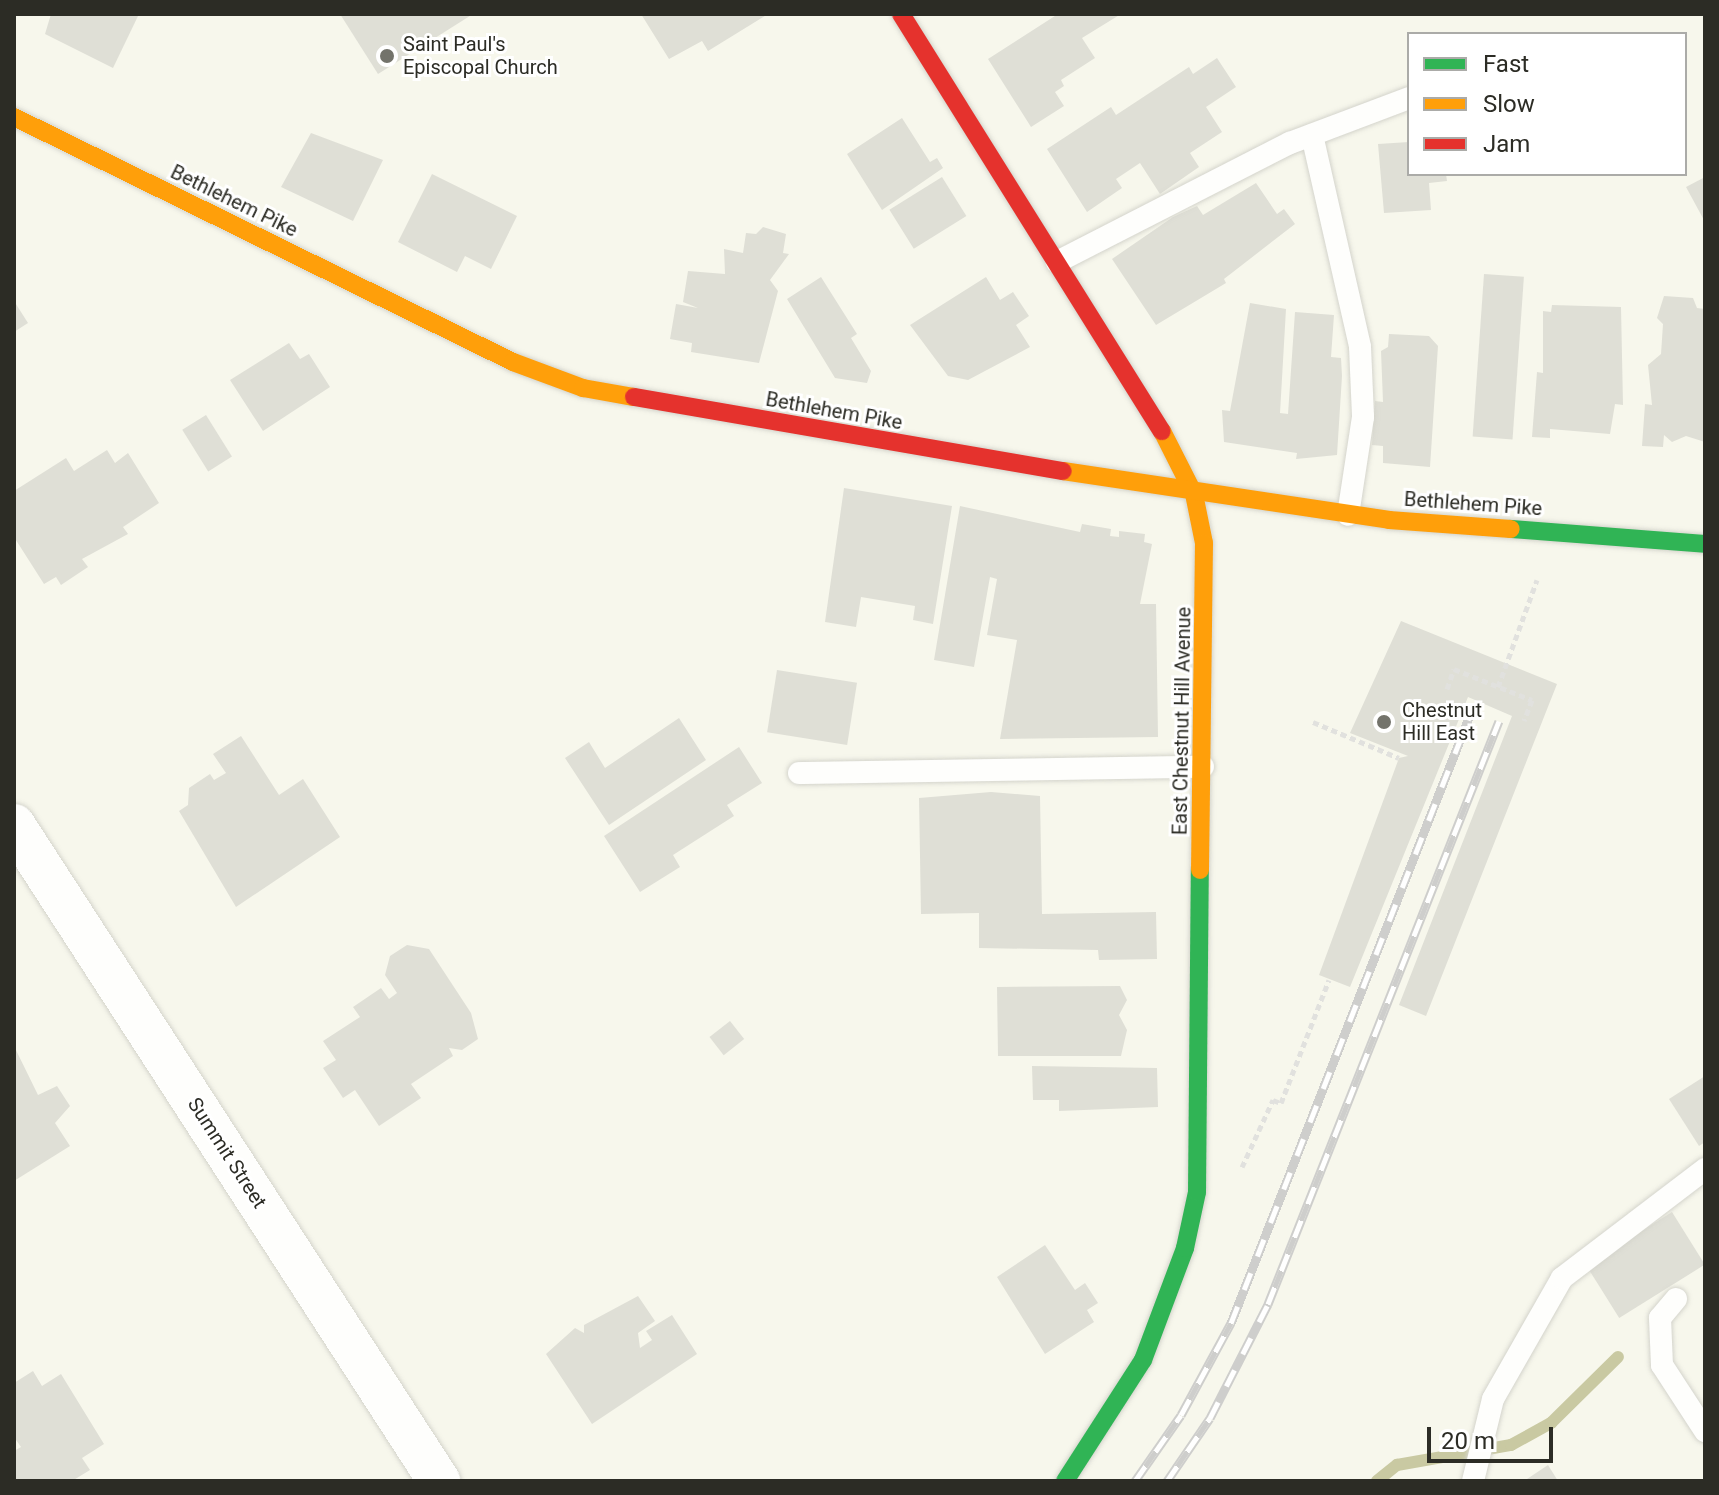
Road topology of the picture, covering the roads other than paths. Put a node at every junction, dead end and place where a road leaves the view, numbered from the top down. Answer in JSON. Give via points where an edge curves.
{"nodes":[{"id":1,"x":901,"y":14,"type":"edge"},
{"id":2,"x":1407,"y":99,"type":"edge"},
{"id":3,"x":14,"y":117,"type":"edge"},
{"id":4,"x":1312,"y":135,"type":"junction"},
{"id":5,"x":1057,"y":262,"type":"junction"},
{"id":6,"x":1194,"y":494,"type":"junction"},
{"id":7,"x":1348,"y":515,"type":"junction"},
{"id":8,"x":1705,"y":544,"type":"edge"},
{"id":9,"x":1203,"y":767,"type":"junction"},
{"id":10,"x":799,"y":773,"type":"dead end"},
{"id":11,"x":14,"y":825,"type":"edge"},
{"id":12,"x":1705,"y":1169,"type":"edge"},
{"id":13,"x":1676,"y":1299,"type":"dead end"},
{"id":14,"x":1705,"y":1431,"type":"edge"},
{"id":15,"x":439,"y":1481,"type":"edge"},
{"id":16,"x":1065,"y":1481,"type":"edge"},
{"id":17,"x":1473,"y":1481,"type":"edge"}],
"edges":[{"from":1,"to":5,"type":"main road","name":"East Chestnut Hill Avenue"},
{"from":2,"to":4,"type":"lane"},
{"from":3,"to":6,"type":"main road","name":"Bethlehem Pike","via":[[513,362],[583,388]]},
{"from":4,"to":5,"type":"lane"},
{"from":4,"to":7,"type":"lane","via":[[1360,347],[1363,417]]},
{"from":5,"to":6,"type":"main road","name":"East Chestnut Hill Avenue","via":[[1169,442]]},
{"from":6,"to":7,"type":"main road","name":"Bethlehem Pike"},
{"from":6,"to":9,"type":"main road","name":"East Chestnut Hill Avenue","via":[[1206,581]]},
{"from":7,"to":8,"type":"main road","name":"Bethlehem Pike"},
{"from":9,"to":10,"type":"lane"},
{"from":9,"to":16,"type":"main road","name":"East Chestnut Hill Avenue","via":[[1199,1164],[1185,1248],[1148,1350]]},
{"from":11,"to":15,"type":"street","name":"Summit Street"},
{"from":12,"to":17,"type":"lane","via":[[1562,1278],[1493,1399]]},
{"from":13,"to":14,"type":"lane","via":[[1660,1318],[1662,1365]]}]}
